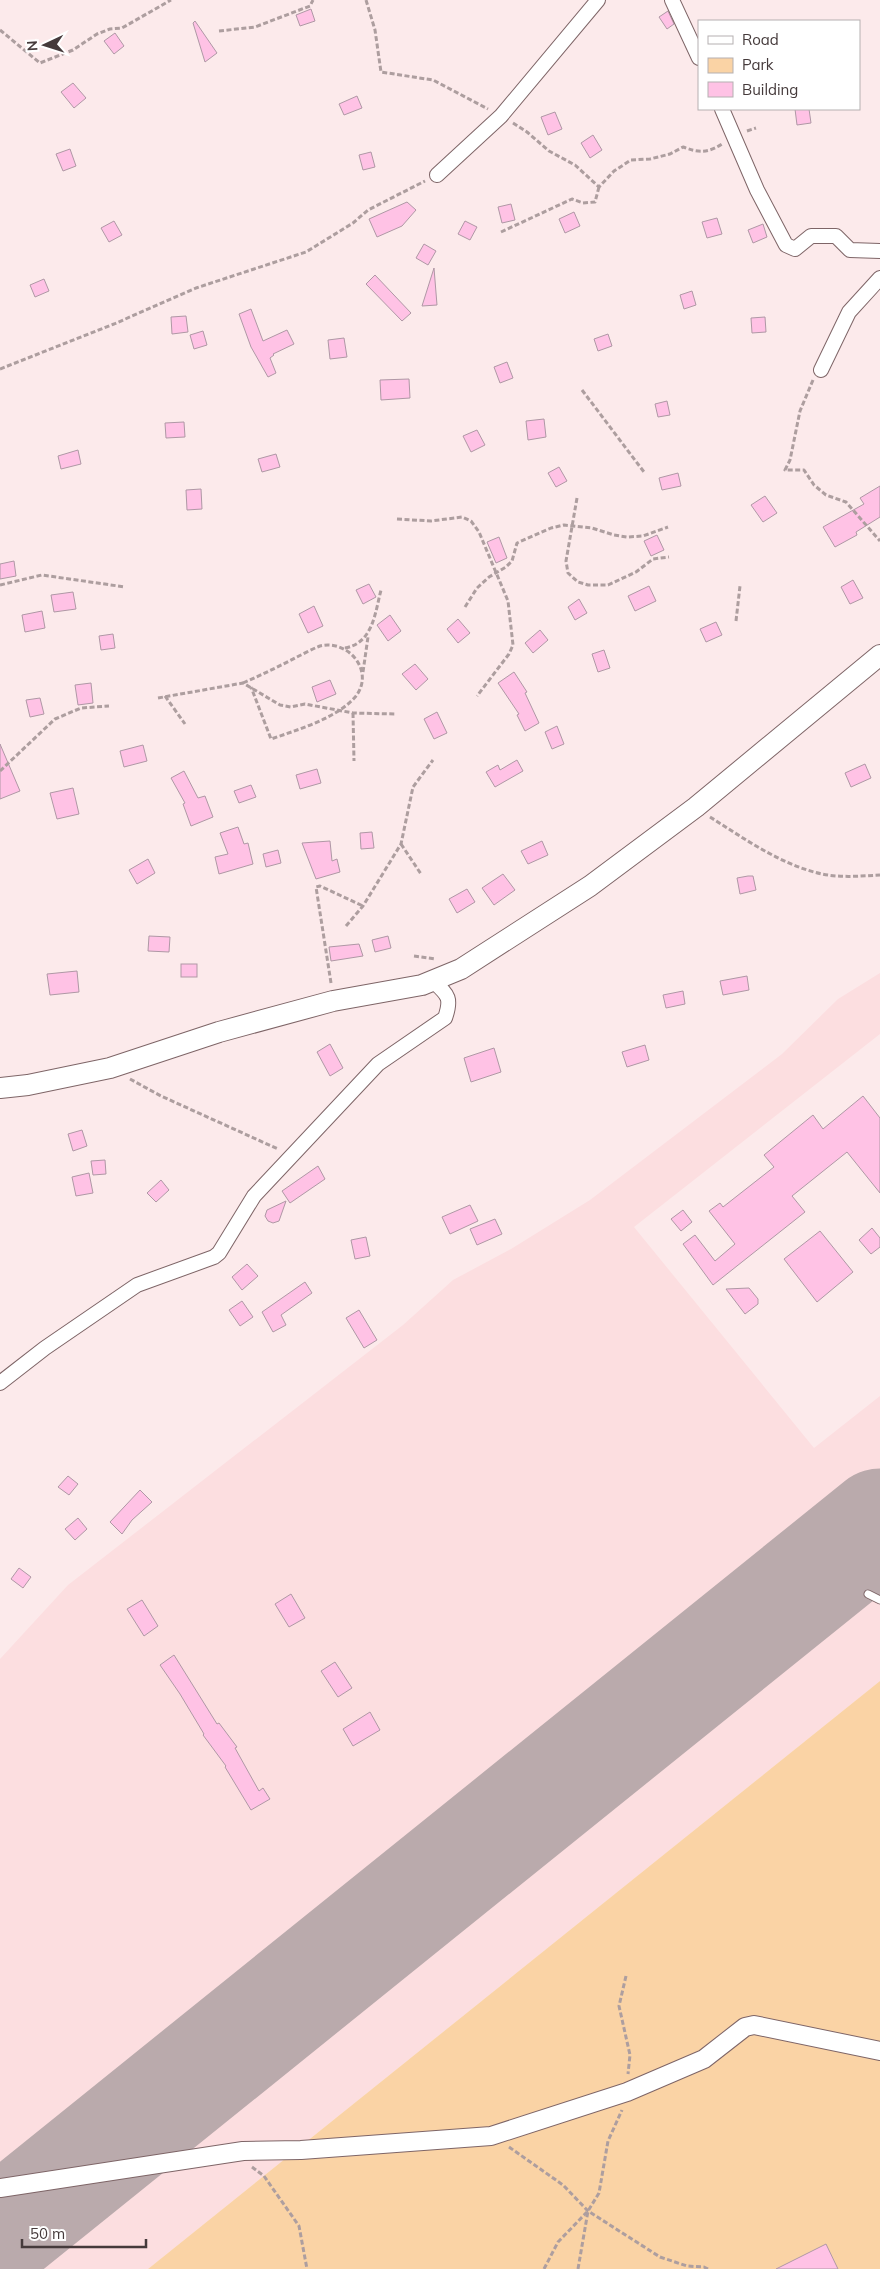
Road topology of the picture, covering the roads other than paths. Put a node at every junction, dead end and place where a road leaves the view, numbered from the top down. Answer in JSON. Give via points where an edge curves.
{"nodes":[{"id":1,"x":598,"y":0,"type":"edge"},
{"id":2,"x":672,"y":0,"type":"edge"},
{"id":3,"x":698,"y":56,"type":"edge"},
{"id":4,"x":722,"y":110,"type":"edge"},
{"id":5,"x":437,"y":176,"type":"road end"},
{"id":6,"x":880,"y":251,"type":"edge"},
{"id":7,"x":880,"y":278,"type":"edge"},
{"id":8,"x":821,"y":370,"type":"road end"},
{"id":9,"x":880,"y":655,"type":"edge"},
{"id":10,"x":434,"y":982,"type":"junction"},
{"id":11,"x":0,"y":1088,"type":"edge"},
{"id":12,"x":0,"y":1383,"type":"edge"},
{"id":13,"x":868,"y":1594,"type":"dead end"},
{"id":14,"x":880,"y":1600,"type":"edge"},
{"id":15,"x":880,"y":2051,"type":"edge"},
{"id":16,"x":0,"y":2188,"type":"edge"}],
"edges":[{"from":1,"to":5,"type":"street","via":[[501,116]]},
{"from":2,"to":3,"type":"street"},
{"from":4,"to":6,"type":"street","via":[[757,190],[786,245],[794,249],[811,236],[836,236],[850,250]]},
{"from":7,"to":8,"type":"street","via":[[849,312]]},
{"from":9,"to":10,"type":"main road","via":[[696,807],[590,886],[461,969]]},
{"from":10,"to":11,"type":"main road","via":[[333,1001],[219,1032],[110,1068]]},
{"from":10,"to":12,"type":"street","via":[[448,994],[445,1018],[378,1064],[248,1204],[219,1253],[137,1285]]},
{"from":13,"to":14,"type":"lane"},
{"from":15,"to":16,"type":"street","via":[[754,2025],[745,2027],[704,2059],[627,2092],[491,2136],[301,2150],[243,2151]]}]}
